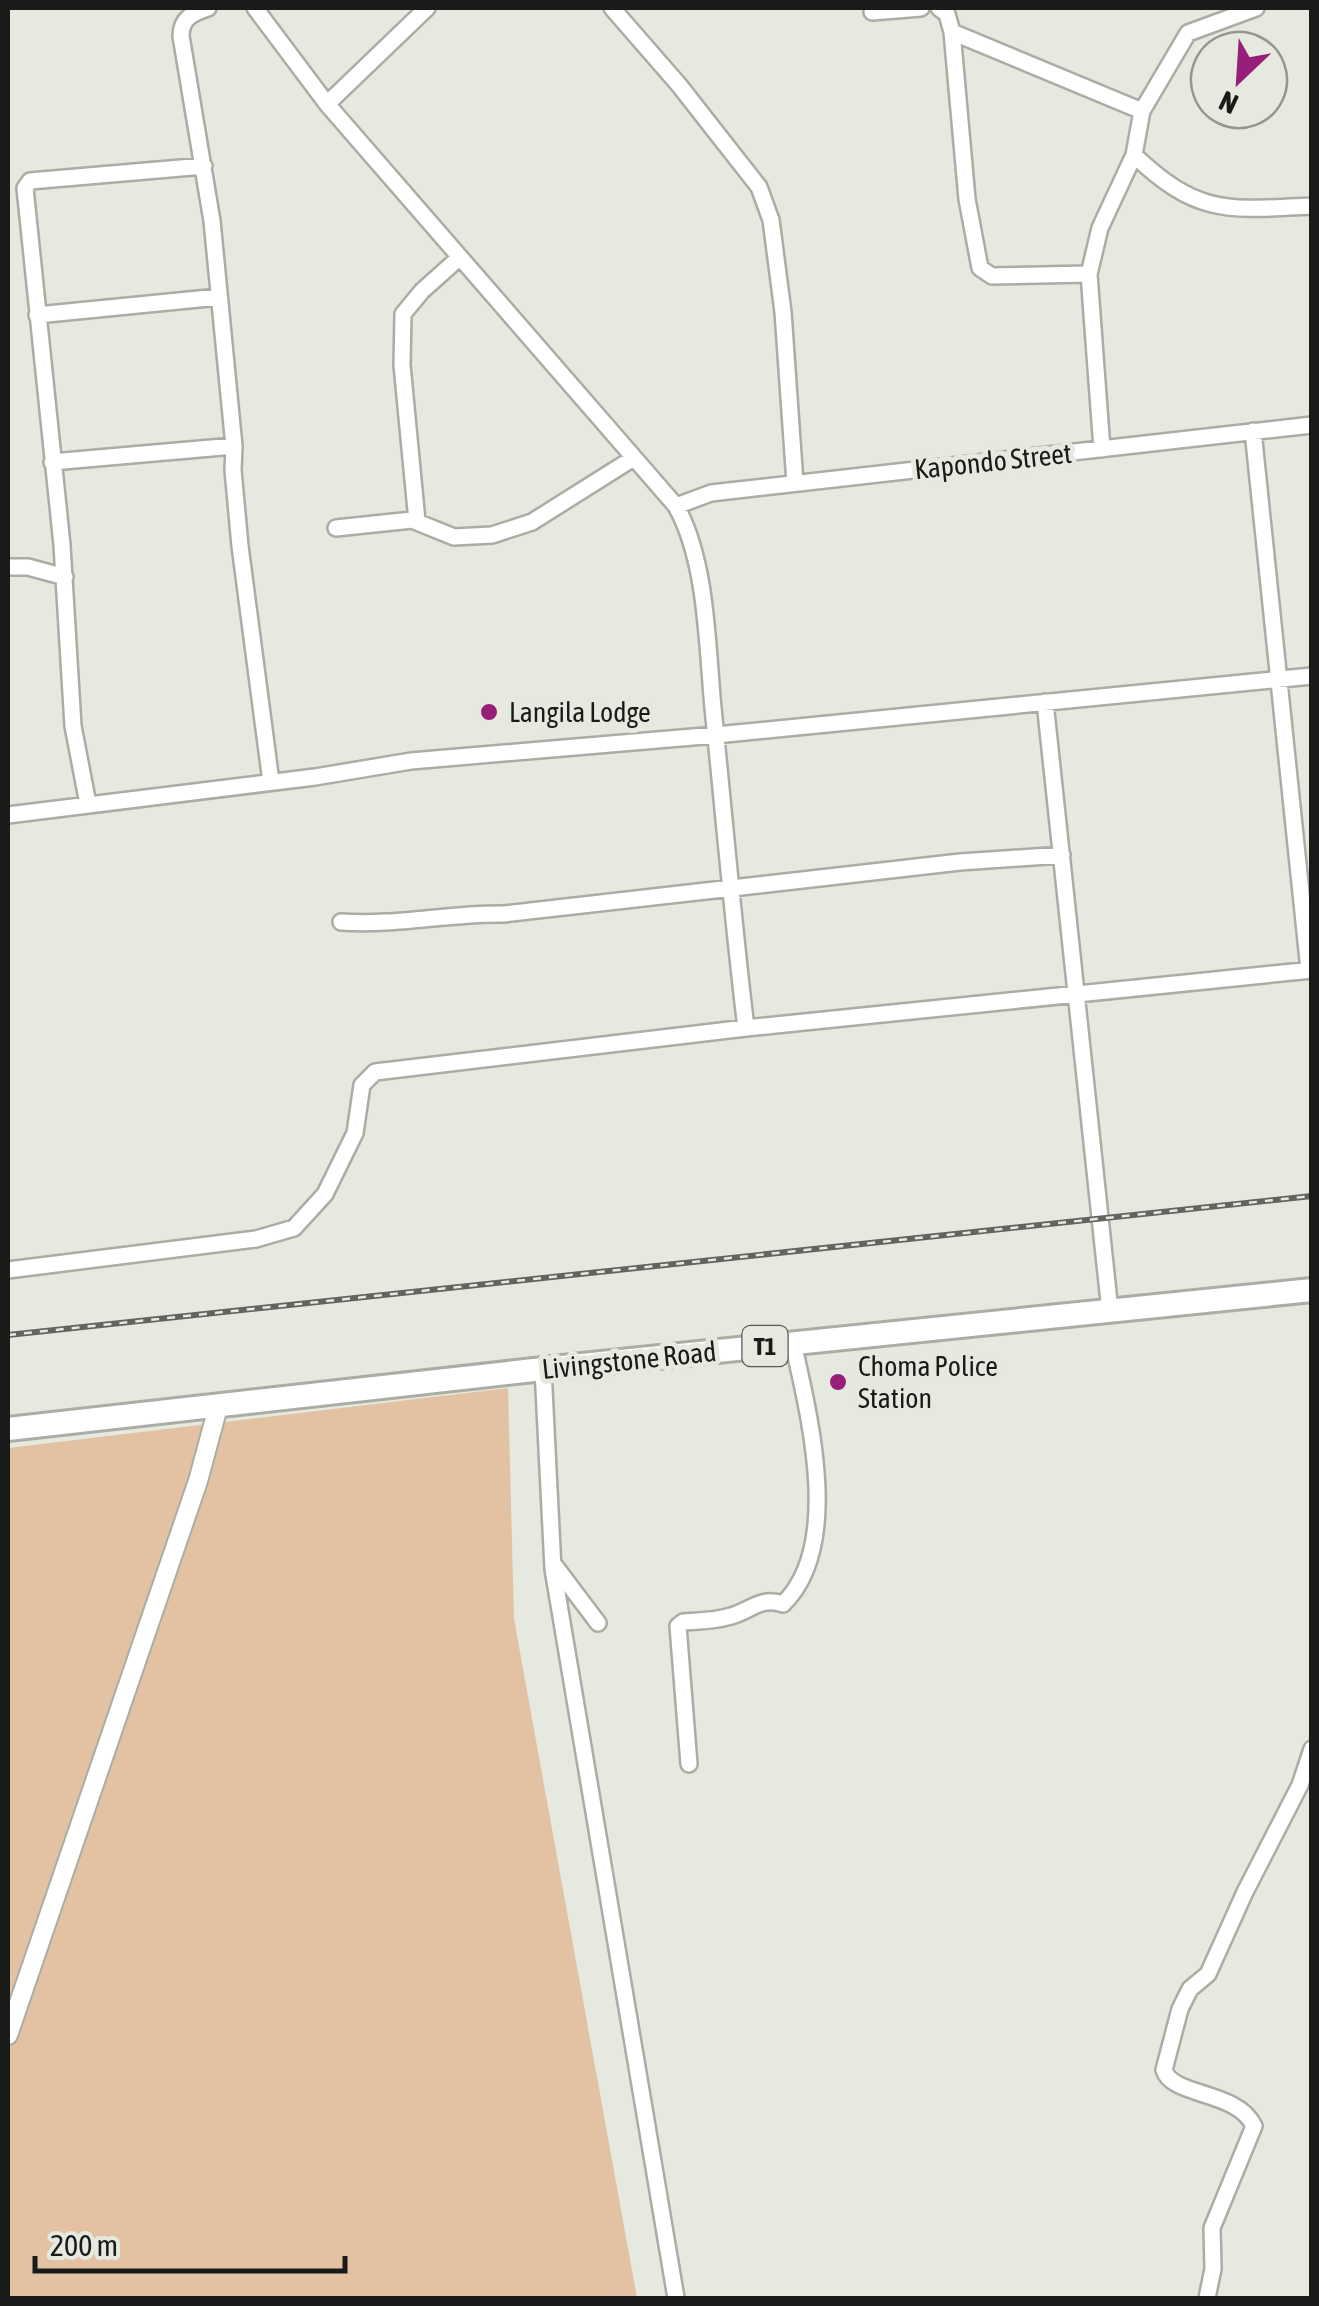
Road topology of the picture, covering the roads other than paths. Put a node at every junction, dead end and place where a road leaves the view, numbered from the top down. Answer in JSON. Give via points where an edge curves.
{"nodes":[{"id":1,"x":208,"y":8,"type":"edge"},
{"id":2,"x":255,"y":8,"type":"edge"},
{"id":3,"x":426,"y":8,"type":"edge"},
{"id":4,"x":612,"y":8,"type":"edge"},
{"id":5,"x":921,"y":8,"type":"edge"},
{"id":6,"x":939,"y":8,"type":"edge"},
{"id":7,"x":1256,"y":8,"type":"edge"},
{"id":8,"x":872,"y":12,"type":"dead end"},
{"id":9,"x":952,"y":32,"type":"junction"},
{"id":10,"x":327,"y":104,"type":"junction"},
{"id":11,"x":1142,"y":111,"type":"junction"},
{"id":12,"x":1134,"y":155,"type":"junction"},
{"id":13,"x":204,"y":166,"type":"junction"},
{"id":14,"x":1312,"y":206,"type":"edge"},
{"id":15,"x":460,"y":257,"type":"junction"},
{"id":16,"x":1088,"y":274,"type":"junction"},
{"id":17,"x":219,"y":297,"type":"junction"},
{"id":18,"x":37,"y":315,"type":"junction"},
{"id":19,"x":1312,"y":425,"type":"edge"},
{"id":20,"x":1253,"y":431,"type":"junction"},
{"id":21,"x":234,"y":446,"type":"junction"},
{"id":22,"x":1102,"y":449,"type":"junction"},
{"id":23,"x":632,"y":459,"type":"junction"},
{"id":24,"x":52,"y":462,"type":"junction"},
{"id":25,"x":796,"y":483,"type":"junction"},
{"id":26,"x":676,"y":506,"type":"junction"},
{"id":27,"x":417,"y":521,"type":"junction"},
{"id":28,"x":336,"y":528,"type":"dead end"},
{"id":29,"x":8,"y":566,"type":"edge"},
{"id":30,"x":64,"y":578,"type":"junction"},
{"id":31,"x":1312,"y":676,"type":"edge"},
{"id":32,"x":1280,"y":679,"type":"junction"},
{"id":33,"x":1045,"y":702,"type":"junction"},
{"id":34,"x":716,"y":736,"type":"junction"},
{"id":35,"x":271,"y":782,"type":"junction"},
{"id":36,"x":88,"y":804,"type":"junction"},
{"id":37,"x":8,"y":814,"type":"edge"},
{"id":38,"x":1062,"y":856,"type":"junction"},
{"id":39,"x":731,"y":888,"type":"junction"},
{"id":40,"x":341,"y":922,"type":"dead end"},
{"id":41,"x":1310,"y":970,"type":"edge"},
{"id":42,"x":1076,"y":995,"type":"junction"},
{"id":43,"x":746,"y":1028,"type":"junction"},
{"id":44,"x":8,"y":1270,"type":"edge"},
{"id":45,"x":1312,"y":1290,"type":"edge"},
{"id":46,"x":1110,"y":1311,"type":"junction"},
{"id":47,"x":794,"y":1343,"type":"junction"},
{"id":48,"x":544,"y":1368,"type":"junction"},
{"id":49,"x":218,"y":1407,"type":"junction"},
{"id":50,"x":8,"y":1429,"type":"edge"},
{"id":51,"x":553,"y":1563,"type":"junction"},
{"id":52,"x":598,"y":1623,"type":"dead end"},
{"id":53,"x":1312,"y":1749,"type":"edge"},
{"id":54,"x":689,"y":1764,"type":"dead end"},
{"id":55,"x":8,"y":2034,"type":"edge"},
{"id":56,"x":676,"y":2298,"type":"edge"},
{"id":57,"x":1208,"y":2298,"type":"edge"}],
"edges":[{"from":1,"to":13,"type":"street","via":[[190,15],[181,30]]},
{"from":2,"to":10,"type":"street"},
{"from":3,"to":10,"type":"street"},
{"from":4,"to":25,"type":"street","via":[[758,187],[771,220]]},
{"from":5,"to":8,"type":"street"},
{"from":6,"to":9,"type":"street"},
{"from":7,"to":11,"type":"street","via":[[1188,33]]},
{"from":9,"to":11,"type":"street"},
{"from":9,"to":16,"type":"street","via":[[980,268],[992,276]]},
{"from":10,"to":15,"type":"street"},
{"from":11,"to":12,"type":"street"},
{"from":12,"to":14,"type":"street","via":[[1164,183],[1205,204]]},
{"from":12,"to":16,"type":"street","via":[[1100,228]]},
{"from":13,"to":17,"type":"street"},
{"from":13,"to":18,"type":"street","via":[[26,184]]},
{"from":15,"to":23,"type":"street"},
{"from":15,"to":27,"type":"street","via":[[403,314]]},
{"from":16,"to":22,"type":"street"},
{"from":17,"to":18,"type":"street"},
{"from":17,"to":21,"type":"street"},
{"from":18,"to":24,"type":"street"},
{"from":19,"to":20,"type":"street","name":"Kapondo Street"},
{"from":20,"to":22,"type":"street","name":"Kapondo Street"},
{"from":20,"to":32,"type":"street"},
{"from":21,"to":24,"type":"street"},
{"from":21,"to":35,"type":"street"},
{"from":22,"to":25,"type":"street","name":"Kapondo Street"},
{"from":23,"to":26,"type":"street"},
{"from":23,"to":27,"type":"street","via":[[532,522],[492,535],[454,537]]},
{"from":24,"to":30,"type":"street"},
{"from":25,"to":26,"type":"street","name":"Kapondo Street","via":[[711,493]]},
{"from":26,"to":34,"type":"street","via":[[692,542]]},
{"from":27,"to":28,"type":"street"},
{"from":29,"to":30,"type":"street"},
{"from":30,"to":36,"type":"street","via":[[73,726]]},
{"from":31,"to":32,"type":"street"},
{"from":32,"to":33,"type":"street"},
{"from":32,"to":41,"type":"street"},
{"from":33,"to":34,"type":"street"},
{"from":33,"to":38,"type":"street"},
{"from":34,"to":35,"type":"street","via":[[410,761]]},
{"from":34,"to":39,"type":"street"},
{"from":35,"to":36,"type":"street"},
{"from":36,"to":37,"type":"street"},
{"from":38,"to":39,"type":"street"},
{"from":38,"to":42,"type":"street"},
{"from":39,"to":40,"type":"street","via":[[504,914]]},
{"from":39,"to":43,"type":"street"},
{"from":41,"to":42,"type":"street"},
{"from":42,"to":43,"type":"street"},
{"from":42,"to":46,"type":"street"},
{"from":43,"to":44,"type":"street","via":[[376,1072],[362,1085],[355,1133],[325,1194],[294,1228],[256,1239]]},
{"from":45,"to":46,"type":"highway","name":"Livingstone Road","number":"T1"},
{"from":46,"to":47,"type":"highway","name":"Livingstone Road","number":"T1"},
{"from":47,"to":48,"type":"highway","name":"Livingstone Road","number":"T1"},
{"from":47,"to":54,"type":"street","via":[[817,1487],[812,1554],[783,1604],[751,1604],[734,1616],[678,1626]]},
{"from":48,"to":49,"type":"highway","name":"Livingstone Road","number":"T1"},
{"from":48,"to":51,"type":"street"},
{"from":49,"to":50,"type":"highway","name":"Livingstone Road","number":"T1"},
{"from":49,"to":55,"type":"main road"},
{"from":51,"to":52,"type":"street"},
{"from":51,"to":56,"type":"street"},
{"from":53,"to":57,"type":"street","via":[[1208,1974],[1180,2009],[1164,2070],[1172,2082],[1246,2111],[1254,2126],[1212,2228]]}]}
